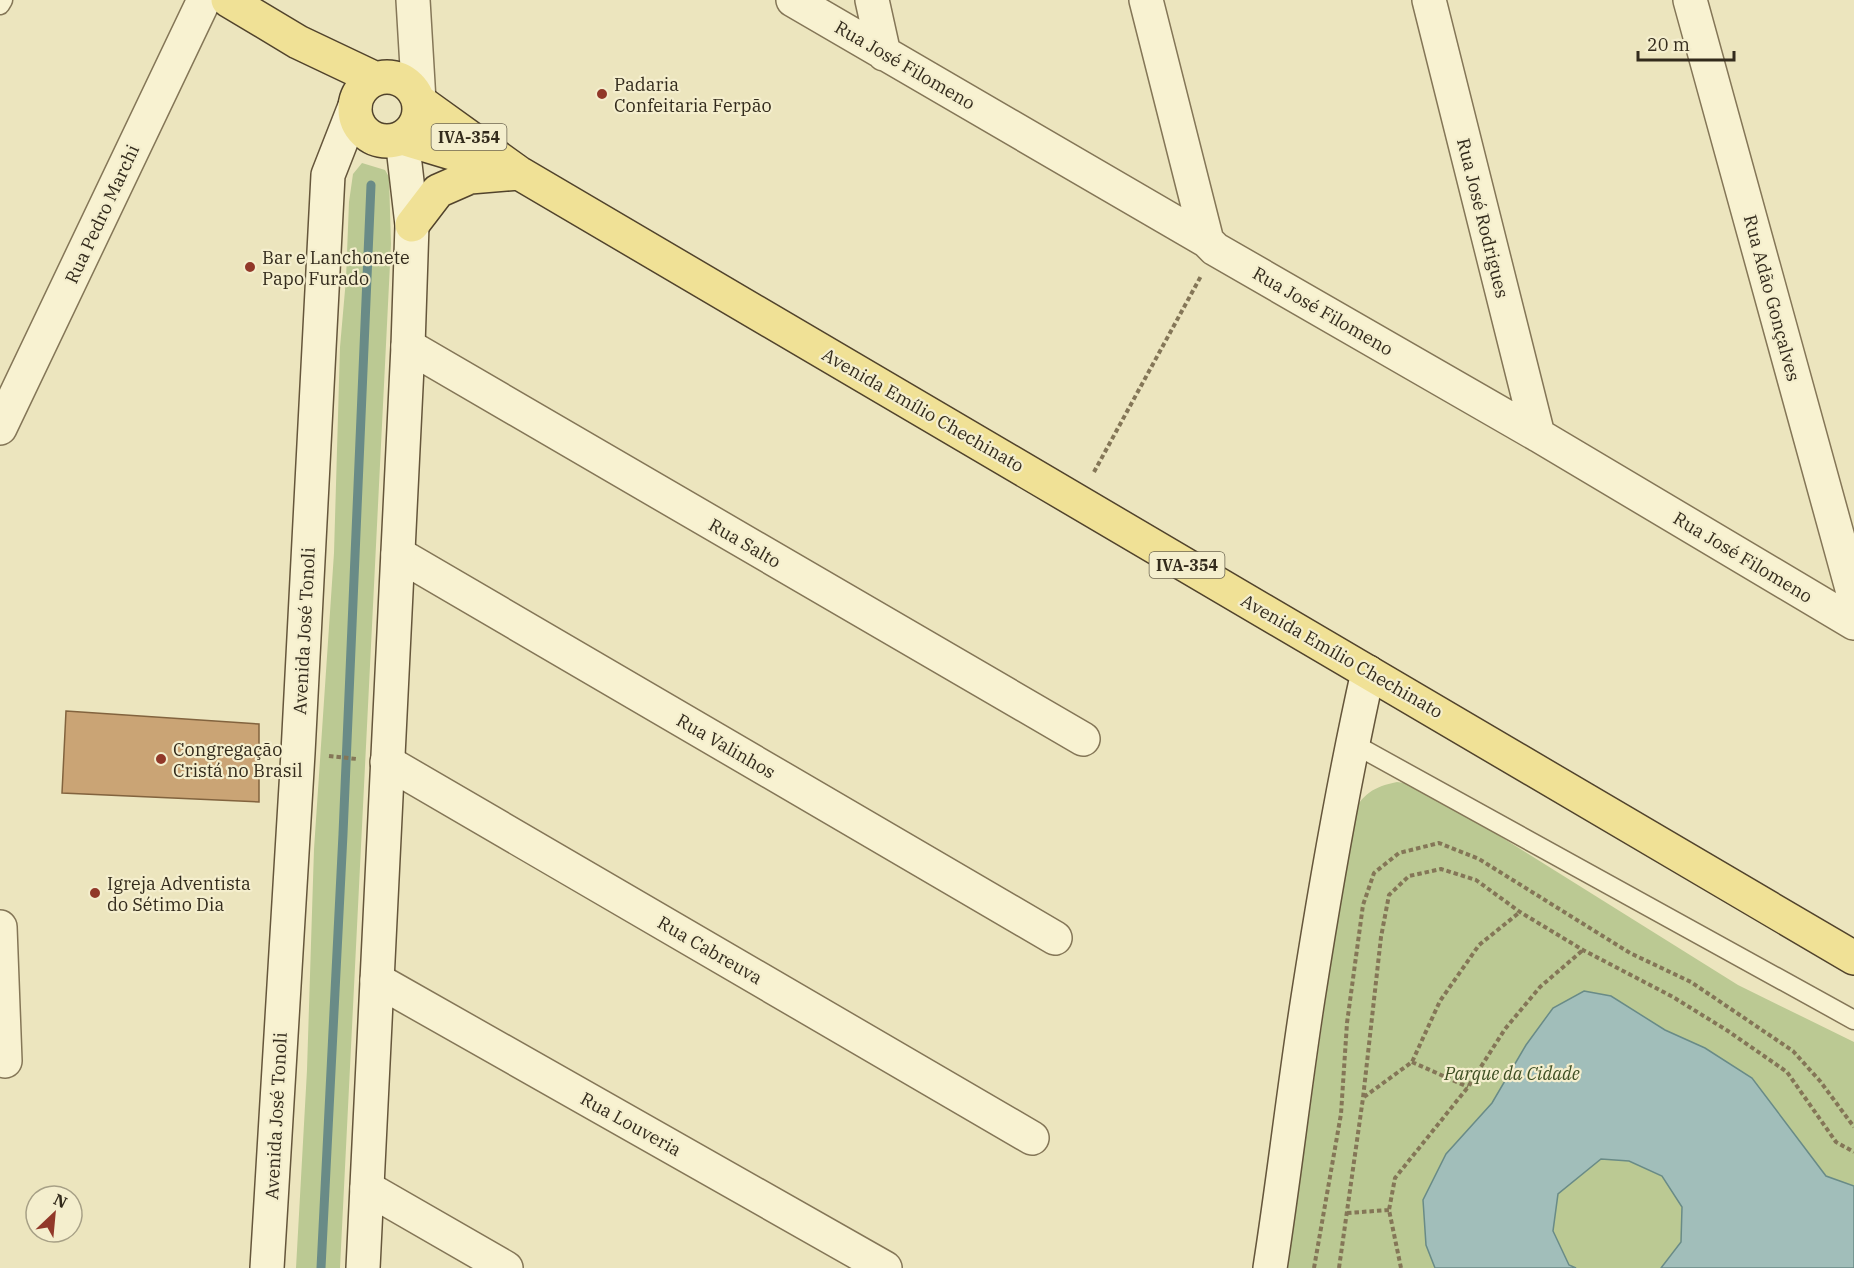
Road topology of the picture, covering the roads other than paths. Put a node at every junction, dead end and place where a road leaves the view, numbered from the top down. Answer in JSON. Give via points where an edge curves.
{"nodes":[{"id":1,"x":3,"y":0,"type":"edge"},
{"id":2,"x":204,"y":0,"type":"edge"},
{"id":3,"x":228,"y":0,"type":"edge"},
{"id":4,"x":413,"y":0,"type":"edge"},
{"id":5,"x":793,"y":0,"type":"edge"},
{"id":6,"x":872,"y":0,"type":"edge"},
{"id":7,"x":1146,"y":0,"type":"edge"},
{"id":8,"x":1429,"y":0,"type":"edge"},
{"id":9,"x":1690,"y":0,"type":"edge"},
{"id":10,"x":0,"y":5,"type":"edge"},
{"id":11,"x":298,"y":42,"type":"junction"},
{"id":12,"x":884,"y":54,"type":"junction"},
{"id":13,"x":376,"y":79,"type":"junction"},
{"id":14,"x":419,"y":101,"type":"junction"},
{"id":15,"x":355,"y":106,"type":"junction"},
{"id":16,"x":402,"y":138,"type":"junction"},
{"id":17,"x":519,"y":173,"type":"junction"},
{"id":18,"x":412,"y":225,"type":"junction"},
{"id":19,"x":1211,"y":245,"type":"junction"},
{"id":20,"x":408,"y":346,"type":"junction"},
{"id":21,"x":0,"y":428,"type":"edge"},
{"id":22,"x":1538,"y":435,"type":"junction"},
{"id":23,"x":398,"y":554,"type":"junction"},
{"id":24,"x":1854,"y":596,"type":"edge"},
{"id":25,"x":1854,"y":623,"type":"edge"},
{"id":26,"x":1368,"y":672,"type":"junction"},
{"id":27,"x":1083,"y":739,"type":"dead end"},
{"id":28,"x":1352,"y":743,"type":"junction"},
{"id":29,"x":373,"y":761,"type":"junction"},
{"id":30,"x":0,"y":927,"type":"edge"},
{"id":31,"x":1055,"y":938,"type":"dead end"},
{"id":32,"x":1854,"y":958,"type":"edge"},
{"id":33,"x":377,"y":981,"type":"junction"},
{"id":34,"x":1854,"y":1020,"type":"edge"},
{"id":35,"x":2,"y":1060,"type":"edge"},
{"id":36,"x":1032,"y":1138,"type":"dead end"},
{"id":37,"x":367,"y":1188,"type":"junction"},
{"id":38,"x":267,"y":1268,"type":"edge"},
{"id":39,"x":363,"y":1268,"type":"edge"},
{"id":40,"x":506,"y":1268,"type":"edge"},
{"id":41,"x":885,"y":1268,"type":"edge"},
{"id":42,"x":1270,"y":1268,"type":"edge"}],
"edges":[{"from":1,"to":10,"type":"lane"},
{"from":2,"to":21,"type":"street","name":"Rua Pedro Marchi"},
{"from":3,"to":11,"type":"main road"},
{"from":4,"to":14,"type":"street"},
{"from":5,"to":12,"type":"street","name":"Rua José Filomeno"},
{"from":6,"to":12,"type":"street"},
{"from":7,"to":19,"type":"street"},
{"from":8,"to":22,"type":"street","name":"Rua José Rodrigues"},
{"from":9,"to":24,"type":"street","name":"Rua Adão Gonçalves"},
{"from":11,"to":13,"type":"main road"},
{"from":11,"to":15,"type":"main road"},
{"from":12,"to":19,"type":"street","name":"Rua José Filomeno"},
{"from":13,"to":14,"type":"main road","via":[[397,79]]},
{"from":13,"to":15,"type":"main road","via":[[362,90]]},
{"from":14,"to":16,"type":"main road","via":[[417,123]]},
{"from":14,"to":17,"type":"main road","name":"Avenida Emílio Chechinato","number":"IVA-354"},
{"from":15,"to":16,"type":"main road","via":[[355,116],[365,133],[383,141]]},
{"from":15,"to":38,"type":"street","name":"Avenida José Tonoli","via":[[328,175]]},
{"from":16,"to":17,"type":"main road","name":"Avenida Emílio Chechinato","number":"IVA-354"},
{"from":16,"to":18,"type":"street"},
{"from":17,"to":18,"type":"main road","via":[[470,177],[438,191]]},
{"from":17,"to":26,"type":"main road","name":"Avenida Emílio Chechinato","number":"IVA-354"},
{"from":18,"to":20,"type":"street"},
{"from":19,"to":22,"type":"street","name":"Rua José Filomeno"},
{"from":20,"to":23,"type":"street"},
{"from":20,"to":27,"type":"street","name":"Rua Salto"},
{"from":22,"to":25,"type":"street","name":"Rua José Filomeno"},
{"from":23,"to":29,"type":"street"},
{"from":23,"to":31,"type":"street","name":"Rua Valinhos"},
{"from":26,"to":28,"type":"street"},
{"from":26,"to":32,"type":"main road","name":"Avenida Emílio Chechinato","number":"IVA-354"},
{"from":28,"to":34,"type":"lane"},
{"from":28,"to":42,"type":"street","via":[[1308,1000]]},
{"from":29,"to":33,"type":"street"},
{"from":29,"to":36,"type":"street","name":"Rua Cabreuva"},
{"from":30,"to":35,"type":"street"},
{"from":33,"to":37,"type":"street"},
{"from":33,"to":41,"type":"street","name":"Rua Louveria"},
{"from":37,"to":39,"type":"street"},
{"from":37,"to":40,"type":"street"}]}
